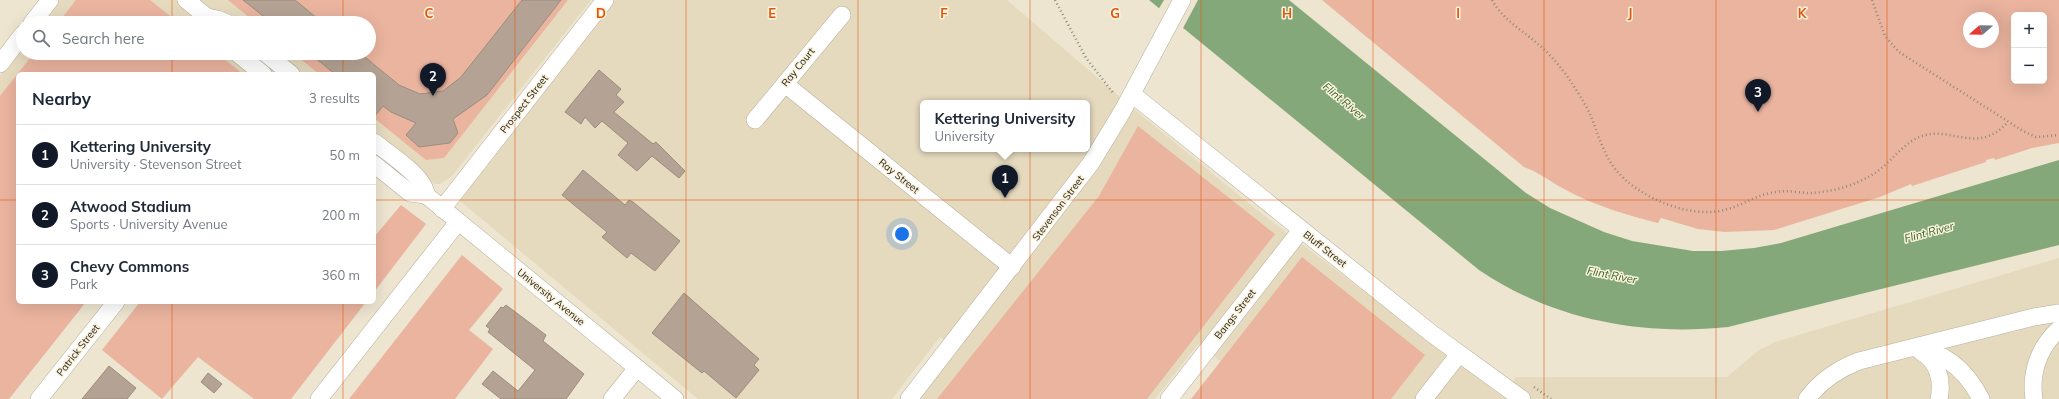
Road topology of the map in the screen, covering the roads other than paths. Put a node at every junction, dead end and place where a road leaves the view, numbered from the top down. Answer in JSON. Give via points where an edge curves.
{"nodes":[{"id":1,"x":50,"y":0,"type":"edge"},
{"id":2,"x":186,"y":0,"type":"edge"},
{"id":3,"x":605,"y":0,"type":"edge"},
{"id":4,"x":1182,"y":0,"type":"edge"},
{"id":5,"x":842,"y":15,"type":"dead end"},
{"id":6,"x":37,"y":16,"type":"edge"},
{"id":7,"x":203,"y":16,"type":"edge"},
{"id":8,"x":16,"y":43,"type":"edge"},
{"id":9,"x":246,"y":60,"type":"edge"},
{"id":10,"x":274,"y":60,"type":"edge"},
{"id":11,"x":0,"y":64,"type":"edge"},
{"id":12,"x":261,"y":72,"type":"edge"},
{"id":13,"x":289,"y":72,"type":"edge"},
{"id":14,"x":785,"y":84,"type":"junction"},
{"id":15,"x":1125,"y":95,"type":"junction"},
{"id":16,"x":755,"y":120,"type":"dead end"},
{"id":17,"x":376,"y":144,"type":"edge"},
{"id":18,"x":376,"y":166,"type":"edge"},
{"id":19,"x":426,"y":195,"type":"junction"},
{"id":20,"x":442,"y":208,"type":"junction"},
{"id":21,"x":458,"y":222,"type":"junction"},
{"id":22,"x":1302,"y":230,"type":"junction"},
{"id":23,"x":1012,"y":267,"type":"junction"},
{"id":24,"x":114,"y":304,"type":"edge"},
{"id":25,"x":2059,"y":313,"type":"edge"},
{"id":26,"x":2059,"y":330,"type":"edge"},
{"id":27,"x":1912,"y":348,"type":"junction"},
{"id":28,"x":1458,"y":354,"type":"junction"},
{"id":29,"x":637,"y":368,"type":"junction"},
{"id":30,"x":39,"y":399,"type":"edge"},
{"id":31,"x":319,"y":399,"type":"edge"},
{"id":32,"x":612,"y":399,"type":"edge"},
{"id":33,"x":675,"y":399,"type":"edge"},
{"id":34,"x":909,"y":399,"type":"edge"},
{"id":35,"x":1169,"y":399,"type":"edge"},
{"id":36,"x":1424,"y":399,"type":"edge"},
{"id":37,"x":1522,"y":399,"type":"edge"},
{"id":38,"x":1807,"y":399,"type":"edge"},
{"id":39,"x":1939,"y":399,"type":"edge"},
{"id":40,"x":1981,"y":399,"type":"edge"},
{"id":41,"x":2034,"y":399,"type":"edge"}],
"edges":[{"from":1,"to":6,"type":"street"},
{"from":2,"to":7,"type":"street"},
{"from":3,"to":20,"type":"street","name":"Prospect Street"},
{"from":4,"to":15,"type":"street","name":"Stevenson Street","via":[[1152,56]]},
{"from":5,"to":14,"type":"street","name":"Ray Court"},
{"from":8,"to":11,"type":"street"},
{"from":9,"to":12,"type":"street"},
{"from":10,"to":13,"type":"street"},
{"from":14,"to":16,"type":"street","name":"Ray Court"},
{"from":14,"to":23,"type":"street","name":"Ray Street"},
{"from":15,"to":22,"type":"street","name":"Bluff Street"},
{"from":15,"to":23,"type":"street","name":"Stevenson Street","via":[[1091,163]]},
{"from":17,"to":19,"type":"street","name":"University Avenue","via":[[418,179]]},
{"from":18,"to":19,"type":"street","name":"University Avenue","via":[[410,193]]},
{"from":19,"to":20,"type":"street","name":"University Avenue"},
{"from":20,"to":21,"type":"street","name":"University Avenue"},
{"from":21,"to":29,"type":"street","name":"University Avenue"},
{"from":21,"to":31,"type":"street"},
{"from":22,"to":28,"type":"street","name":"Bluff Street"},
{"from":22,"to":35,"type":"street","name":"Bangs Street"},
{"from":23,"to":34,"type":"street","name":"Stevenson Street"},
{"from":24,"to":30,"type":"street","name":"Patrick Street"},
{"from":25,"to":27,"type":"street","via":[[2034,316]]},
{"from":26,"to":41,"type":"street","via":[[2048,340],[2036,365],[2033,381]]},
{"from":27,"to":38,"type":"street","via":[[1847,366],[1821,383]]},
{"from":27,"to":39,"type":"street","via":[[1928,357],[1936,367],[1940,379]]},
{"from":27,"to":40,"type":"street","via":[[1934,353],[1956,366],[1968,377]]},
{"from":28,"to":36,"type":"street"},
{"from":28,"to":37,"type":"street","name":"Bluff Street"},
{"from":29,"to":32,"type":"street"},
{"from":29,"to":33,"type":"street","name":"University Avenue"}]}
